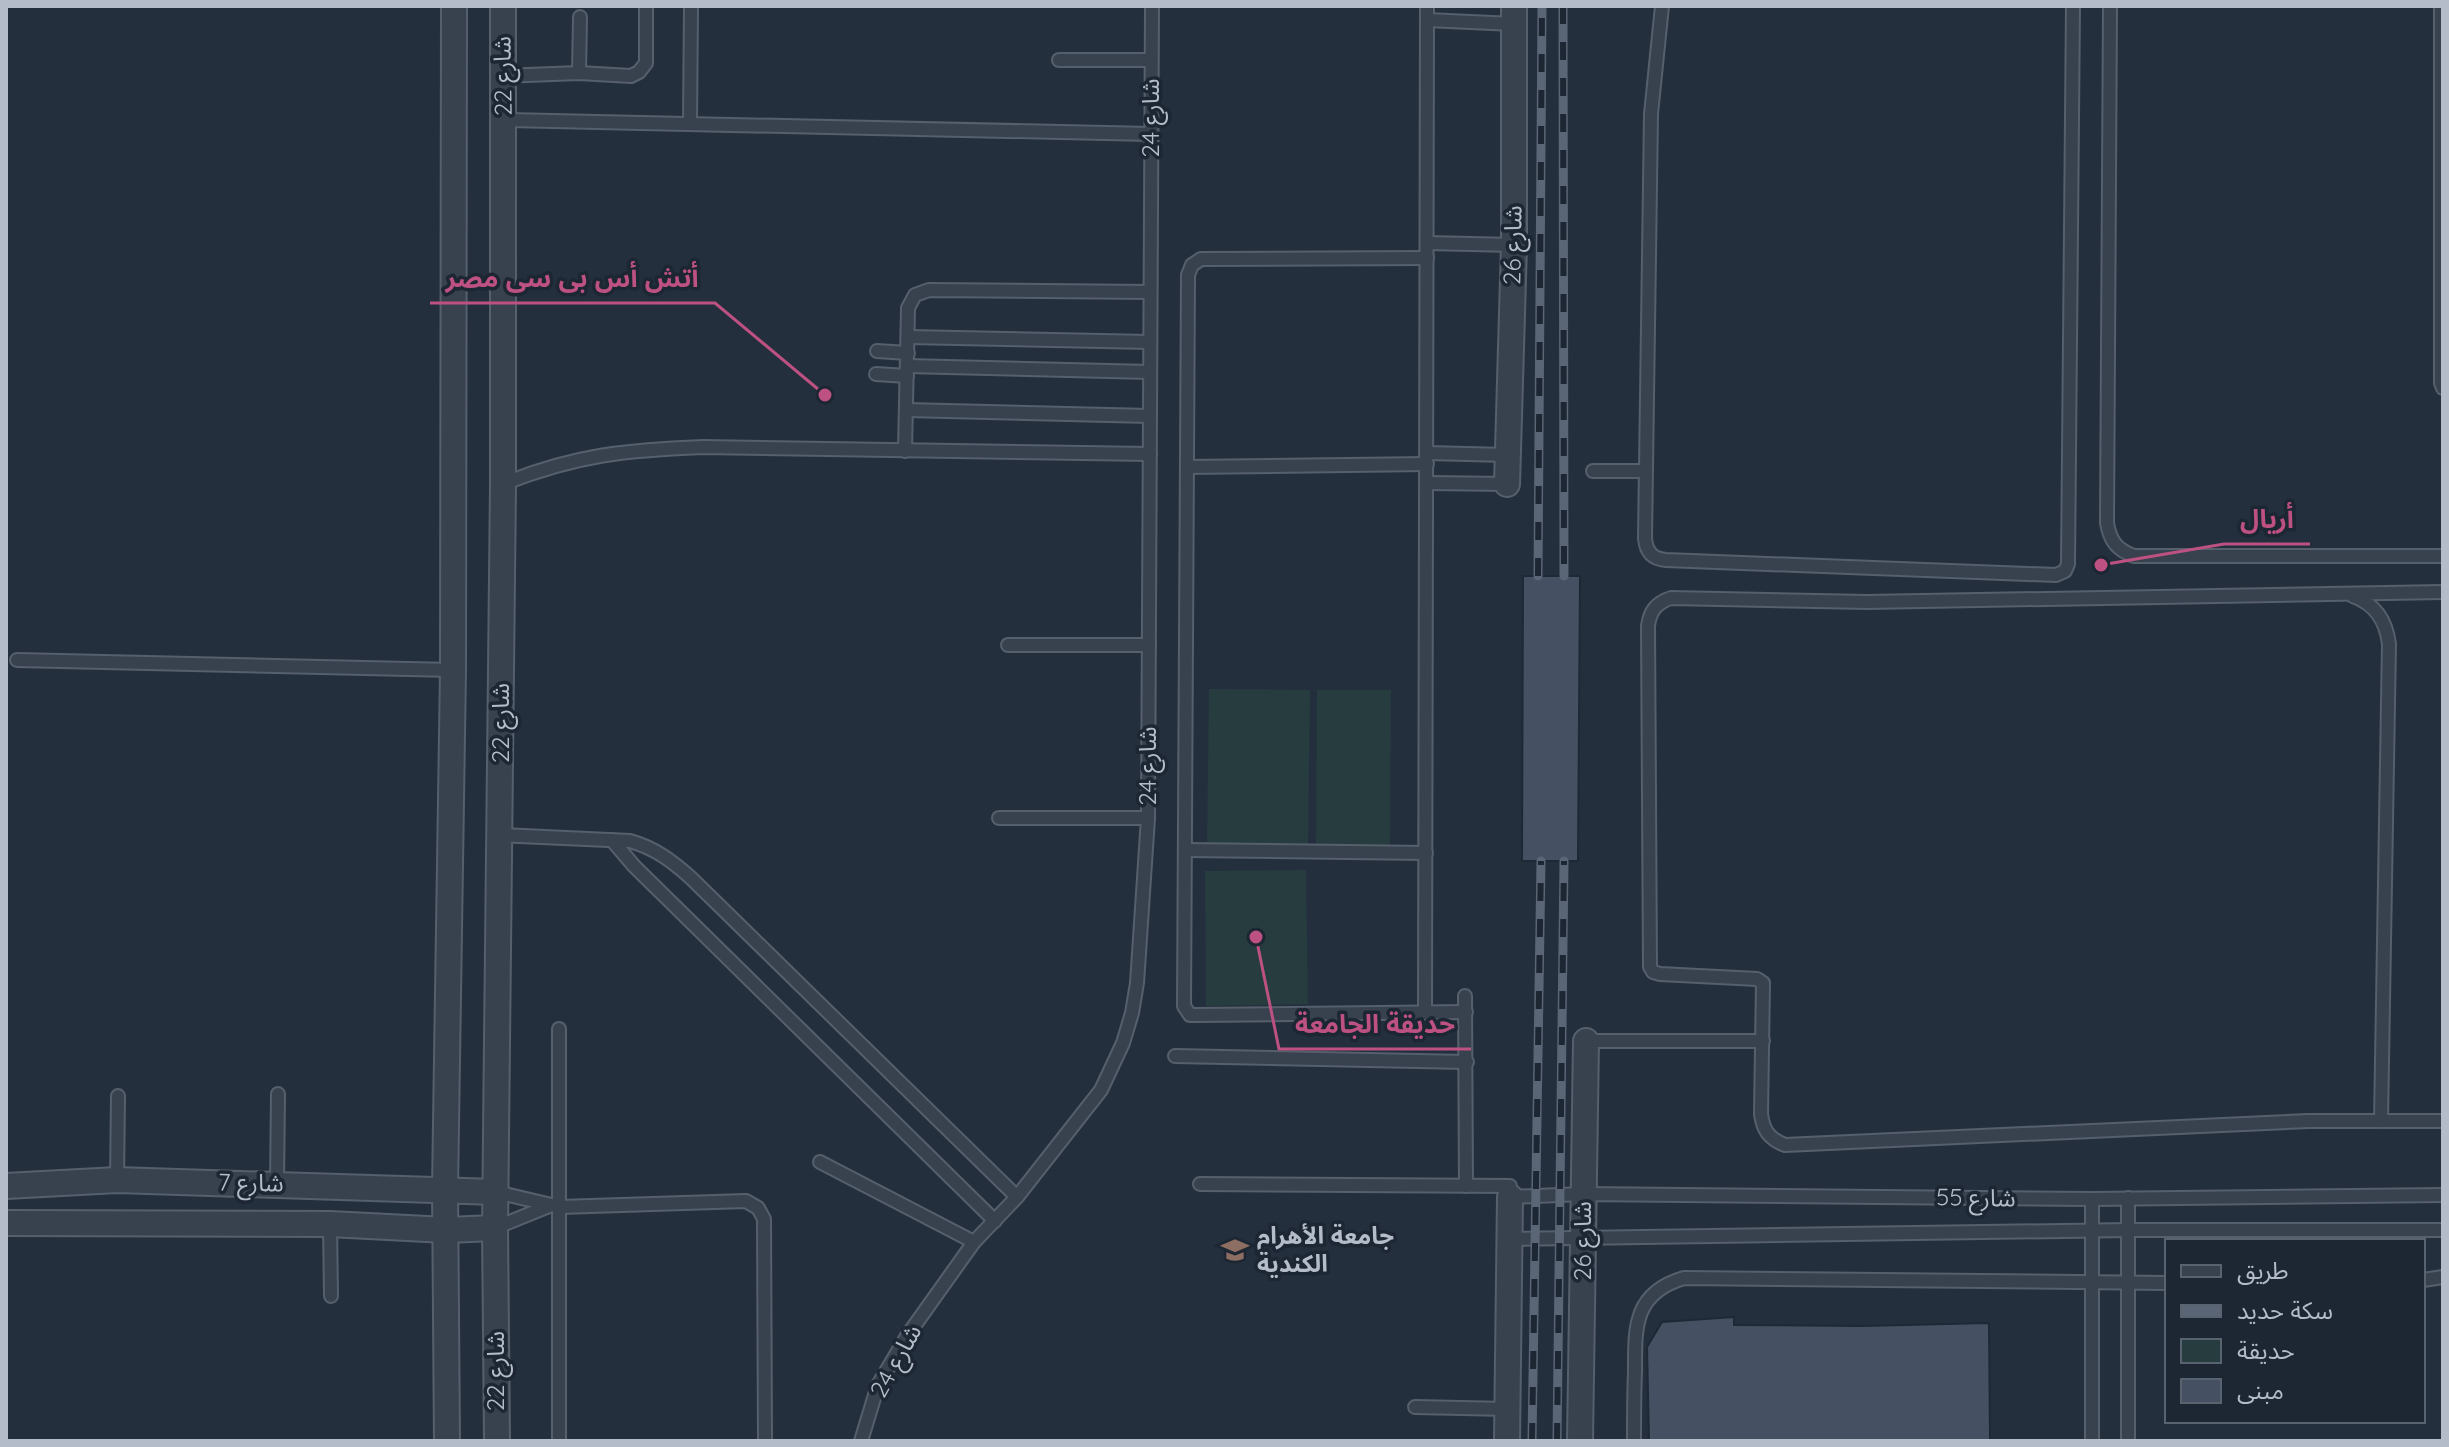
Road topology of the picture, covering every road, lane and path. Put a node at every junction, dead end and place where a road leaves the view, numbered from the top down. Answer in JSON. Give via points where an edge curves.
{"nodes":[{"id":1,"x":454,"y":6,"type":"edge"},
{"id":2,"x":503,"y":6,"type":"edge"},
{"id":3,"x":646,"y":6,"type":"edge"},
{"id":4,"x":691,"y":6,"type":"edge"},
{"id":5,"x":1152,"y":6,"type":"edge"},
{"id":6,"x":1427,"y":6,"type":"edge"},
{"id":7,"x":1662,"y":6,"type":"edge"},
{"id":8,"x":2073,"y":6,"type":"edge"},
{"id":9,"x":2110,"y":6,"type":"edge"},
{"id":10,"x":2441,"y":6,"type":"edge"},
{"id":11,"x":1514,"y":15,"type":"edge"},
{"id":12,"x":580,"y":17,"type":"dead end"},
{"id":13,"x":1427,"y":20,"type":"junction"},
{"id":14,"x":2442,"y":37,"type":"edge"},
{"id":15,"x":1059,"y":60,"type":"dead end"},
{"id":16,"x":1151,"y":60,"type":"junction"},
{"id":17,"x":579,"y":73,"type":"junction"},
{"id":18,"x":501,"y":76,"type":"junction"},
{"id":19,"x":503,"y":120,"type":"junction"},
{"id":20,"x":690,"y":124,"type":"junction"},
{"id":21,"x":1151,"y":134,"type":"junction"},
{"id":22,"x":1427,"y":243,"type":"junction"},
{"id":23,"x":1514,"y":245,"type":"junction"},
{"id":24,"x":1427,"y":258,"type":"junction"},
{"id":25,"x":1150,"y":292,"type":"junction"},
{"id":26,"x":908,"y":337,"type":"junction"},
{"id":27,"x":1150,"y":342,"type":"junction"},
{"id":28,"x":877,"y":351,"type":"dead end"},
{"id":29,"x":907,"y":365,"type":"junction"},
{"id":30,"x":1150,"y":372,"type":"junction"},
{"id":31,"x":876,"y":374,"type":"dead end"},
{"id":32,"x":2443,"y":388,"type":"edge"},
{"id":33,"x":906,"y":410,"type":"junction"},
{"id":34,"x":1150,"y":416,"type":"junction"},
{"id":35,"x":905,"y":451,"type":"junction"},
{"id":36,"x":1150,"y":454,"type":"junction"},
{"id":37,"x":1507,"y":455,"type":"junction"},
{"id":38,"x":1427,"y":458,"type":"junction"},
{"id":39,"x":1187,"y":467,"type":"junction"},
{"id":40,"x":1593,"y":471,"type":"dead end"},
{"id":41,"x":1645,"y":471,"type":"junction"},
{"id":42,"x":1427,"y":483,"type":"junction"},
{"id":43,"x":503,"y":484,"type":"junction"},
{"id":44,"x":1507,"y":484,"type":"joint"},
{"id":45,"x":2443,"y":556,"type":"edge"},
{"id":46,"x":2443,"y":592,"type":"edge"},
{"id":47,"x":2350,"y":595,"type":"junction"},
{"id":48,"x":1008,"y":645,"type":"dead end"},
{"id":49,"x":1149,"y":645,"type":"junction"},
{"id":50,"x":17,"y":660,"type":"dead end"},
{"id":51,"x":453,"y":670,"type":"junction"},
{"id":52,"x":999,"y":818,"type":"dead end"},
{"id":53,"x":1148,"y":818,"type":"junction"},
{"id":54,"x":500,"y":835,"type":"junction"},
{"id":55,"x":612,"y":840,"type":"junction"},
{"id":56,"x":1185,"y":850,"type":"junction"},
{"id":57,"x":1426,"y":853,"type":"junction"},
{"id":58,"x":1465,"y":996,"type":"dead end"},
{"id":59,"x":1466,"y":1012,"type":"junction"},
{"id":60,"x":1425,"y":1013,"type":"junction"},
{"id":61,"x":559,"y":1029,"type":"dead end"},
{"id":62,"x":1586,"y":1041,"type":"joint"},
{"id":63,"x":1763,"y":1041,"type":"junction"},
{"id":64,"x":1175,"y":1056,"type":"dead end"},
{"id":65,"x":1467,"y":1062,"type":"junction"},
{"id":66,"x":278,"y":1094,"type":"dead end"},
{"id":67,"x":118,"y":1096,"type":"dead end"},
{"id":68,"x":2381,"y":1121,"type":"junction"},
{"id":69,"x":2443,"y":1121,"type":"edge"},
{"id":70,"x":820,"y":1162,"type":"dead end"},
{"id":71,"x":117,"y":1180,"type":"junction"},
{"id":72,"x":277,"y":1183,"type":"junction"},
{"id":73,"x":1200,"y":1184,"type":"dead end"},
{"id":74,"x":6,"y":1186,"type":"edge"},
{"id":75,"x":1466,"y":1186,"type":"junction"},
{"id":76,"x":445,"y":1189,"type":"junction"},
{"id":77,"x":1510,"y":1191,"type":"junction"},
{"id":78,"x":496,"y":1192,"type":"junction"},
{"id":79,"x":1583,"y":1194,"type":"junction"},
{"id":80,"x":2443,"y":1195,"type":"edge"},
{"id":81,"x":1017,"y":1197,"type":"junction"},
{"id":82,"x":2128,"y":1198,"type":"junction"},
{"id":83,"x":2092,"y":1199,"type":"junction"},
{"id":84,"x":554,"y":1206,"type":"junction"},
{"id":85,"x":995,"y":1221,"type":"junction"},
{"id":86,"x":6,"y":1223,"type":"edge"},
{"id":87,"x":330,"y":1224,"type":"junction"},
{"id":88,"x":495,"y":1228,"type":"junction"},
{"id":89,"x":446,"y":1230,"type":"junction"},
{"id":90,"x":2128,"y":1230,"type":"junction"},
{"id":91,"x":2443,"y":1230,"type":"edge"},
{"id":92,"x":2092,"y":1231,"type":"junction"},
{"id":93,"x":1583,"y":1236,"type":"junction"},
{"id":94,"x":1510,"y":1239,"type":"junction"},
{"id":95,"x":974,"y":1242,"type":"junction"},
{"id":96,"x":2092,"y":1283,"type":"junction"},
{"id":97,"x":2128,"y":1283,"type":"junction"},
{"id":98,"x":2165,"y":1283,"type":"edge"},
{"id":99,"x":331,"y":1296,"type":"dead end"},
{"id":100,"x":1415,"y":1407,"type":"dead end"},
{"id":101,"x":1508,"y":1409,"type":"junction"},
{"id":102,"x":447,"y":1441,"type":"edge"},
{"id":103,"x":497,"y":1441,"type":"edge"},
{"id":104,"x":559,"y":1441,"type":"edge"},
{"id":105,"x":765,"y":1441,"type":"edge"},
{"id":106,"x":861,"y":1441,"type":"edge"},
{"id":107,"x":1507,"y":1441,"type":"edge"},
{"id":108,"x":1580,"y":1441,"type":"edge"},
{"id":109,"x":1634,"y":1441,"type":"edge"},
{"id":110,"x":2092,"y":1441,"type":"edge"},
{"id":111,"x":2128,"y":1441,"type":"edge"}],
"edges":[{"from":1,"to":51,"type":"street","name":"شارع 22"},
{"from":2,"to":18,"type":"street","name":"شارع 22"},
{"from":3,"to":17,"type":"lane","via":[[646,63],[639,72]]},
{"from":4,"to":20,"type":"lane"},
{"from":5,"to":16,"type":"lane","name":"شارع 24"},
{"from":6,"to":13,"type":"lane"},
{"from":7,"to":41,"type":"lane","via":[[1651,114]]},
{"from":8,"to":41,"type":"lane","via":[[2065,571],[2056,575],[1659,559],[1645,545]]},
{"from":9,"to":45,"type":"lane","via":[[2107,523],[2115,545],[2134,556]]},
{"from":10,"to":14,"type":"lane"},
{"from":11,"to":13,"type":"lane"},
{"from":11,"to":23,"type":"street","name":"شارع 26"},
{"from":12,"to":17,"type":"lane"},
{"from":13,"to":22,"type":"lane"},
{"from":14,"to":32,"type":"lane"},
{"from":15,"to":16,"type":"lane"},
{"from":16,"to":21,"type":"lane","name":"شارع 24"},
{"from":17,"to":18,"type":"lane"},
{"from":18,"to":19,"type":"street","name":"شارع 22"},
{"from":19,"to":20,"type":"lane"},
{"from":19,"to":43,"type":"street","name":"شارع 22"},
{"from":20,"to":21,"type":"lane"},
{"from":21,"to":25,"type":"lane","name":"شارع 24"},
{"from":22,"to":23,"type":"lane"},
{"from":22,"to":24,"type":"lane"},
{"from":23,"to":37,"type":"street","name":"شارع 26"},
{"from":24,"to":38,"type":"lane"},
{"from":24,"to":39,"type":"lane","via":[[1212,258],[1192,265]]},
{"from":25,"to":26,"type":"lane","via":[[929,290],[911,301]]},
{"from":25,"to":27,"type":"lane","name":"شارع 24"},
{"from":26,"to":27,"type":"lane"},
{"from":26,"to":29,"type":"lane"},
{"from":27,"to":30,"type":"lane","name":"شارع 24"},
{"from":28,"to":29,"type":"lane"},
{"from":29,"to":30,"type":"lane"},
{"from":29,"to":31,"type":"lane"},
{"from":29,"to":33,"type":"lane"},
{"from":30,"to":34,"type":"lane","name":"شارع 24"},
{"from":33,"to":34,"type":"lane"},
{"from":33,"to":35,"type":"lane"},
{"from":34,"to":36,"type":"lane","name":"شارع 24"},
{"from":35,"to":36,"type":"lane"},
{"from":35,"to":43,"type":"lane","via":[[620,451],[554,465]]},
{"from":36,"to":49,"type":"lane","name":"شارع 24"},
{"from":37,"to":38,"type":"lane"},
{"from":37,"to":44,"type":"street","name":"شارع 26"},
{"from":38,"to":39,"type":"lane"},
{"from":38,"to":42,"type":"lane"},
{"from":39,"to":56,"type":"lane"},
{"from":40,"to":41,"type":"lane"},
{"from":42,"to":44,"type":"lane"},
{"from":42,"to":57,"type":"lane"},
{"from":43,"to":54,"type":"street","name":"شارع 22"},
{"from":46,"to":47,"type":"lane"},
{"from":47,"to":63,"type":"lane","via":[[1867,602],[1671,598],[1657,605],[1648,626],[1650,967],[1660,974],[1760,980]]},
{"from":47,"to":68,"type":"lane","via":[[2373,607],[2389,644]]},
{"from":48,"to":49,"type":"lane"},
{"from":49,"to":53,"type":"lane","name":"شارع 24"},
{"from":50,"to":51,"type":"lane"},
{"from":51,"to":76,"type":"street","name":"شارع 22"},
{"from":52,"to":53,"type":"lane"},
{"from":53,"to":81,"type":"lane","name":"شارع 24","via":[[1137,983],[1123,1043],[1101,1090]]},
{"from":54,"to":55,"type":"lane"},
{"from":54,"to":78,"type":"street","name":"شارع 22"},
{"from":55,"to":81,"type":"lane","via":[[647,846],[677,866]]},
{"from":55,"to":85,"type":"lane"},
{"from":56,"to":57,"type":"lane"},
{"from":56,"to":60,"type":"lane","via":[[1184,1006],[1190,1015]]},
{"from":57,"to":60,"type":"lane"},
{"from":58,"to":59,"type":"lane"},
{"from":59,"to":60,"type":"lane"},
{"from":59,"to":65,"type":"lane"},
{"from":61,"to":84,"type":"lane"},
{"from":62,"to":63,"type":"lane"},
{"from":62,"to":79,"type":"street","name":"شارع 26"},
{"from":63,"to":68,"type":"lane","via":[[1762,1124],[1767,1134],[1785,1145]]},
{"from":64,"to":65,"type":"lane"},
{"from":65,"to":75,"type":"lane"},
{"from":66,"to":72,"type":"lane"},
{"from":67,"to":71,"type":"lane"},
{"from":68,"to":69,"type":"lane"},
{"from":70,"to":95,"type":"lane"},
{"from":71,"to":72,"type":"street","name":"شارع 7"},
{"from":71,"to":74,"type":"street","name":"شارع 7"},
{"from":72,"to":76,"type":"street","name":"شارع 7"},
{"from":73,"to":75,"type":"lane","name":"شارع 55"},
{"from":75,"to":77,"type":"lane","name":"شارع 55"},
{"from":76,"to":78,"type":"street","name":"شارع 7"},
{"from":76,"to":89,"type":"street","name":"شارع 22"},
{"from":77,"to":79,"type":"lane","name":"شارع 55"},
{"from":77,"to":94,"type":"street"},
{"from":78,"to":84,"type":"lane"},
{"from":78,"to":88,"type":"street","name":"شارع 22"},
{"from":79,"to":83,"type":"lane","name":"شارع 55"},
{"from":79,"to":93,"type":"street","name":"شارع 26"},
{"from":80,"to":82,"type":"lane","name":"شارع 55"},
{"from":81,"to":85,"type":"lane","name":"شارع 24"},
{"from":82,"to":83,"type":"lane","name":"شارع 55"},
{"from":82,"to":90,"type":"lane"},
{"from":83,"to":92,"type":"lane"},
{"from":84,"to":88,"type":"lane"},
{"from":84,"to":104,"type":"lane"},
{"from":84,"to":105,"type":"lane","via":[[746,1201],[758,1208],[764,1219]]},
{"from":85,"to":95,"type":"lane","name":"شارع 24"},
{"from":86,"to":87,"type":"street","name":"شارع 7"},
{"from":87,"to":89,"type":"street","name":"شارع 7"},
{"from":87,"to":99,"type":"lane"},
{"from":88,"to":89,"type":"street","name":"شارع 7"},
{"from":88,"to":103,"type":"street","name":"شارع 22"},
{"from":89,"to":102,"type":"street","name":"شارع 22"},
{"from":90,"to":91,"type":"lane","name":"شارع 55"},
{"from":90,"to":92,"type":"lane","name":"شارع 55"},
{"from":90,"to":97,"type":"lane"},
{"from":92,"to":93,"type":"lane","name":"شارع 55"},
{"from":92,"to":96,"type":"lane"},
{"from":93,"to":94,"type":"lane","name":"شارع 55"},
{"from":93,"to":108,"type":"street","name":"شارع 26"},
{"from":94,"to":101,"type":"street"},
{"from":95,"to":106,"type":"lane","name":"شارع 24","via":[[878,1385]]},
{"from":96,"to":97,"type":"lane"},
{"from":96,"to":109,"type":"lane","via":[[1684,1278],[1671,1282],[1649,1298],[1637,1322]]},
{"from":96,"to":110,"type":"lane"},
{"from":97,"to":98,"type":"lane"},
{"from":97,"to":111,"type":"lane"},
{"from":100,"to":101,"type":"lane"},
{"from":101,"to":107,"type":"street"}]}
